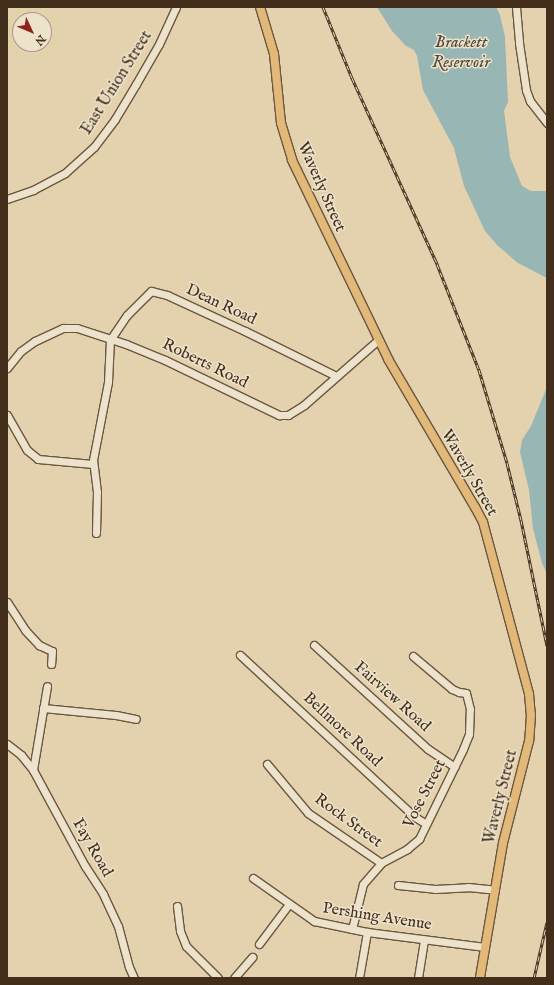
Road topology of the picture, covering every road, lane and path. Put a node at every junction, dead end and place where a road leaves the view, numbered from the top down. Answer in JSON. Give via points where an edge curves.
{"nodes":[{"id":1,"x":176,"y":7,"type":"edge"},
{"id":2,"x":260,"y":7,"type":"edge"},
{"id":3,"x":516,"y":7,"type":"edge"},
{"id":4,"x":547,"y":122,"type":"edge"},
{"id":5,"x":7,"y":199,"type":"edge"},
{"id":6,"x":110,"y":340,"type":"junction"},
{"id":7,"x":378,"y":340,"type":"junction"},
{"id":8,"x":7,"y":368,"type":"edge"},
{"id":9,"x":336,"y":376,"type":"junction"},
{"id":10,"x":7,"y":415,"type":"edge"},
{"id":11,"x":93,"y":464,"type":"junction"},
{"id":12,"x":96,"y":533,"type":"dead end"},
{"id":13,"x":7,"y":602,"type":"edge"},
{"id":14,"x":314,"y":645,"type":"dead end"},
{"id":15,"x":240,"y":655,"type":"dead end"},
{"id":16,"x":413,"y":656,"type":"dead end"},
{"id":17,"x":51,"y":664,"type":"dead end"},
{"id":18,"x":47,"y":686,"type":"dead end"},
{"id":19,"x":43,"y":708,"type":"junction"},
{"id":20,"x":136,"y":720,"type":"dead end"},
{"id":21,"x":7,"y":744,"type":"edge"},
{"id":22,"x":267,"y":764,"type":"dead end"},
{"id":23,"x":455,"y":767,"type":"junction"},
{"id":24,"x":33,"y":770,"type":"junction"},
{"id":25,"x":426,"y":824,"type":"junction"},
{"id":26,"x":381,"y":863,"type":"junction"},
{"id":27,"x":253,"y":878,"type":"dead end"},
{"id":28,"x":398,"y":885,"type":"dead end"},
{"id":29,"x":495,"y":890,"type":"junction"},
{"id":30,"x":289,"y":904,"type":"junction"},
{"id":31,"x":177,"y":906,"type":"dead end"},
{"id":32,"x":352,"y":928,"type":"junction"},
{"id":33,"x":367,"y":932,"type":"junction"},
{"id":34,"x":424,"y":939,"type":"junction"},
{"id":35,"x":259,"y":944,"type":"dead end"},
{"id":36,"x":485,"y":947,"type":"junction"},
{"id":37,"x":252,"y":957,"type":"dead end"},
{"id":38,"x":134,"y":978,"type":"edge"},
{"id":39,"x":218,"y":978,"type":"edge"},
{"id":40,"x":234,"y":978,"type":"edge"},
{"id":41,"x":358,"y":978,"type":"edge"},
{"id":42,"x":418,"y":978,"type":"edge"},
{"id":43,"x":480,"y":978,"type":"edge"}],
"edges":[{"from":1,"to":5,"type":"street","name":"East Union Street","via":[[136,84],[94,147],[65,173],[33,190]]},
{"from":2,"to":7,"type":"main road","name":"Waverly Street","via":[[274,54],[282,123],[290,154]]},
{"from":3,"to":4,"type":"street","via":[[526,90],[530,101]]},
{"from":6,"to":8,"type":"street","name":"Roberts Road","via":[[77,328],[62,328],[47,334],[21,351]]},
{"from":6,"to":9,"type":"street","name":"Roberts Road","via":[[165,360],[279,415],[295,412]]},
{"from":6,"to":9,"type":"street","name":"Dean Road","via":[[117,327],[146,295],[156,291]]},
{"from":6,"to":11,"type":"street","via":[[108,382]]},
{"from":7,"to":9,"type":"street","name":"Roberts Road"},
{"from":7,"to":29,"type":"main road","name":"Waverly Street","via":[[483,522],[529,694],[529,740],[509,816]]},
{"from":10,"to":11,"type":"street","via":[[27,450],[38,459]]},
{"from":11,"to":12,"type":"street","via":[[97,492]]},
{"from":13,"to":17,"type":"street","via":[[25,630],[39,645],[52,651]]},
{"from":14,"to":23,"type":"street","name":"Fairview Road","via":[[428,749]]},
{"from":15,"to":25,"type":"street","name":"Bellmore Road","via":[[415,817]]},
{"from":16,"to":23,"type":"street","name":"Vose Street","via":[[452,689],[466,693],[470,709],[469,734]]},
{"from":18,"to":19,"type":"street"},
{"from":19,"to":20,"type":"street","via":[[116,715]]},
{"from":19,"to":24,"type":"street"},
{"from":21,"to":24,"type":"street","name":"Fay Road","via":[[21,754]]},
{"from":22,"to":26,"type":"street","name":"Rock Street","via":[[308,813]]},
{"from":23,"to":25,"type":"street","name":"Vose Street"},
{"from":24,"to":38,"type":"street","name":"Fay Road","via":[[112,911]]},
{"from":25,"to":26,"type":"street","name":"Vose Street","via":[[419,839],[412,846]]},
{"from":26,"to":32,"type":"street","name":"Vose Street","via":[[362,884]]},
{"from":27,"to":30,"type":"street","name":"Pershing Avenue"},
{"from":28,"to":29,"type":"street","via":[[444,889],[468,886]]},
{"from":29,"to":36,"type":"main road","name":"Waverly Street"},
{"from":30,"to":32,"type":"street","name":"Pershing Avenue","via":[[314,921]]},
{"from":30,"to":35,"type":"street"},
{"from":31,"to":39,"type":"street","via":[[180,931],[186,946]]},
{"from":32,"to":33,"type":"street","name":"Pershing Avenue"},
{"from":33,"to":34,"type":"street","name":"Pershing Avenue"},
{"from":33,"to":41,"type":"street"},
{"from":34,"to":36,"type":"street","name":"Pershing Avenue"},
{"from":34,"to":42,"type":"street"},
{"from":36,"to":43,"type":"main road","name":"Waverly Street"},
{"from":37,"to":40,"type":"street"}]}
